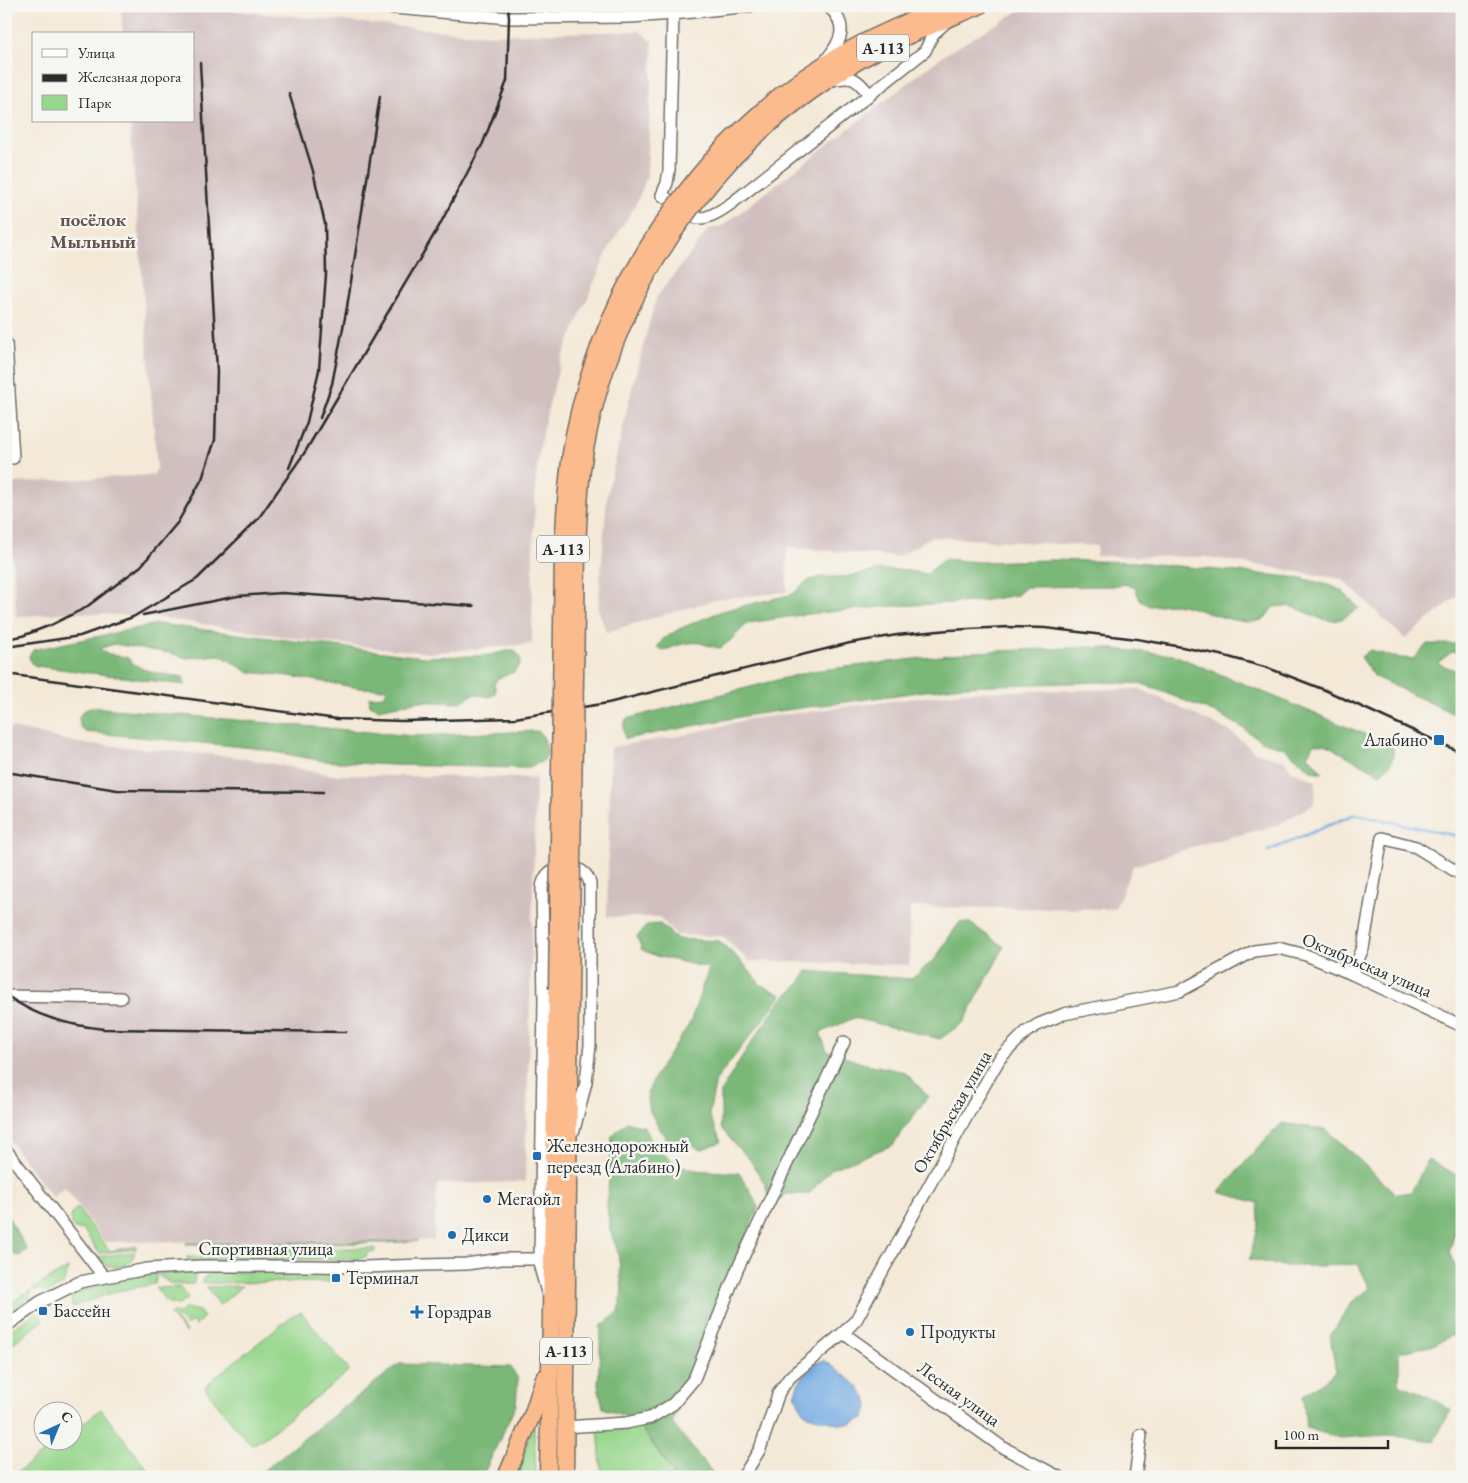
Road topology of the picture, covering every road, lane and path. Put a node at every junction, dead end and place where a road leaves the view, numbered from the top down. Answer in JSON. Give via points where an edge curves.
{"nodes":[{"id":1,"x":372,"y":6,"type":"edge"},
{"id":2,"x":750,"y":6,"type":"edge"},
{"id":3,"x":828,"y":6,"type":"edge"},
{"id":4,"x":979,"y":6,"type":"edge"},
{"id":5,"x":950,"y":12,"type":"edge"},
{"id":6,"x":673,"y":14,"type":"junction"},
{"id":7,"x":816,"y":78,"type":"junction"},
{"id":8,"x":870,"y":95,"type":"junction"},
{"id":9,"x":6,"y":343,"type":"edge"},
{"id":10,"x":13,"y":458,"type":"dead end"},
{"id":11,"x":1462,"y":875,"type":"edge"},
{"id":12,"x":1352,"y":974,"type":"junction"},
{"id":13,"x":563,"y":989,"type":"junction"},
{"id":14,"x":6,"y":996,"type":"edge"},
{"id":15,"x":121,"y":998,"type":"dead end"},
{"id":16,"x":1462,"y":1026,"type":"edge"},
{"id":17,"x":844,"y":1042,"type":"dead end"},
{"id":18,"x":555,"y":1078,"type":"junction"},
{"id":19,"x":542,"y":1132,"type":"junction"},
{"id":20,"x":6,"y":1150,"type":"edge"},
{"id":21,"x":567,"y":1187,"type":"junction"},
{"id":22,"x":540,"y":1259,"type":"junction"},
{"id":23,"x":104,"y":1277,"type":"junction"},
{"id":24,"x":551,"y":1309,"type":"junction"},
{"id":25,"x":6,"y":1326,"type":"edge"},
{"id":26,"x":843,"y":1333,"type":"junction"},
{"id":27,"x":549,"y":1359,"type":"junction"},
{"id":28,"x":565,"y":1435,"type":"junction"},
{"id":29,"x":1141,"y":1435,"type":"dead end"},
{"id":30,"x":506,"y":1477,"type":"edge"},
{"id":31,"x":548,"y":1477,"type":"edge"},
{"id":32,"x":565,"y":1477,"type":"edge"},
{"id":33,"x":569,"y":1477,"type":"edge"},
{"id":34,"x":743,"y":1477,"type":"edge"},
{"id":35,"x":1059,"y":1477,"type":"edge"},
{"id":36,"x":1135,"y":1477,"type":"edge"}],
"edges":[{"from":1,"to":6,"type":"street","via":[[509,18]]},
{"from":2,"to":6,"type":"street"},
{"from":3,"to":7,"type":"street","via":[[838,18],[840,40]]},
{"from":4,"to":5,"type":"highway","number":"А-113"},
{"from":5,"to":7,"type":"highway","number":"А-113","via":[[899,25],[873,38]]},
{"from":5,"to":8,"type":"street","via":[[925,51]]},
{"from":6,"to":8,"type":"street","via":[[669,170],[662,196],[694,217],[716,214]]},
{"from":7,"to":8,"type":"street","via":[[848,77],[857,81]]},
{"from":7,"to":13,"type":"highway","number":"А-113","bridge":true,"via":[[785,93],[746,126],[727,154],[695,180],[666,217],[622,291],[590,372],[574,435],[563,552]]},
{"from":9,"to":10,"type":"street"},
{"from":11,"to":12,"type":"street","via":[[1416,847],[1382,838],[1362,948]]},
{"from":12,"to":16,"type":"street","name":"Октябрьская улица"},
{"from":12,"to":26,"type":"street","name":"Октябрьская улица","via":[[1306,955],[1278,948],[1254,951],[1180,992],[1064,1014],[1026,1032],[1000,1058],[856,1320]]},
{"from":13,"to":18,"type":"highway","number":"А-113"},
{"from":13,"to":21,"type":"highway","number":"А-113"},
{"from":14,"to":15,"type":"street"},
{"from":17,"to":28,"type":"street","via":[[737,1270],[694,1379],[673,1404],[650,1418]]},
{"from":18,"to":19,"type":"street"},
{"from":18,"to":24,"type":"highway","number":"А-113"},
{"from":19,"to":21,"type":"street","via":[[543,882],[557,867],[570,867],[581,871],[590,884],[590,1035],[586,1082],[576,1120]]},
{"from":19,"to":22,"type":"street"},
{"from":20,"to":23,"type":"street"},
{"from":21,"to":28,"type":"highway","number":"А-113"},
{"from":22,"to":23,"type":"street","name":"Спортивная улица","via":[[364,1267],[159,1268]]},
{"from":22,"to":24,"type":"street"},
{"from":23,"to":25,"type":"street","name":"Спортивная улица","via":[[80,1282],[40,1302]]},
{"from":24,"to":27,"type":"highway","number":"А-113"},
{"from":26,"to":34,"type":"street","name":"Октябрьская улица","via":[[790,1377],[779,1392],[760,1449]]},
{"from":26,"to":35,"type":"street","name":"Лесная улица","via":[[1002,1447]]},
{"from":27,"to":30,"type":"highway","via":[[533,1413]]},
{"from":27,"to":31,"type":"highway","number":"А-113"},
{"from":28,"to":32,"type":"highway","number":"А-113"},
{"from":28,"to":33,"type":"highway"},
{"from":29,"to":36,"type":"street"}]}
